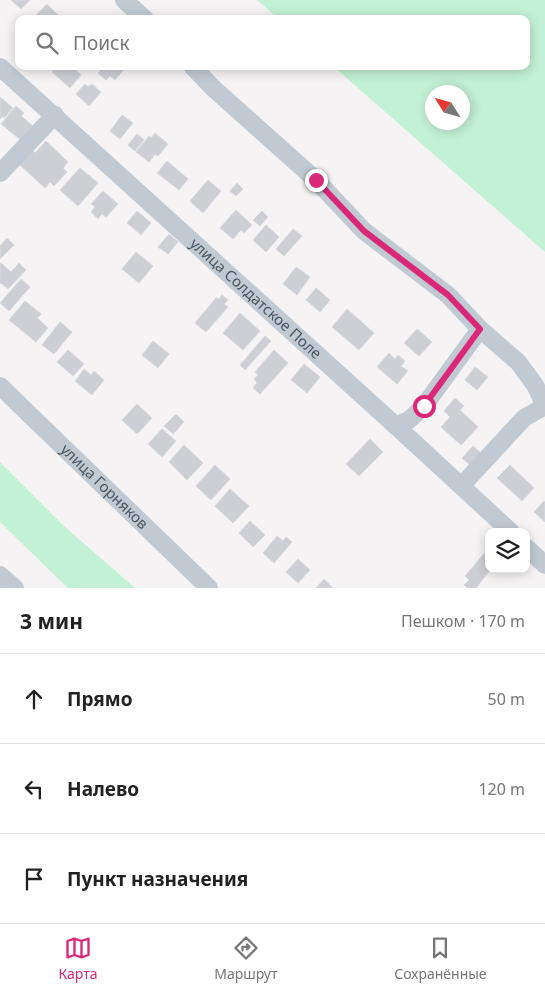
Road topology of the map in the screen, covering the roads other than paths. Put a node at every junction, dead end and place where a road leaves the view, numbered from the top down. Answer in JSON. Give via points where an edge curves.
{"nodes":[{"id":1,"x":124,"y":0,"type":"edge"},
{"id":2,"x":141,"y":15,"type":"edge"},
{"id":3,"x":0,"y":67,"type":"edge"},
{"id":4,"x":196,"y":70,"type":"edge"},
{"id":5,"x":55,"y":115,"type":"junction"},
{"id":6,"x":0,"y":172,"type":"edge"},
{"id":7,"x":480,"y":329,"type":"junction"},
{"id":8,"x":0,"y":386,"type":"edge"},
{"id":9,"x":545,"y":406,"type":"edge"},
{"id":10,"x":396,"y":426,"type":"junction"},
{"id":11,"x":462,"y":485,"type":"junction"},
{"id":12,"x":506,"y":528,"type":"edge"},
{"id":13,"x":530,"y":551,"type":"edge"},
{"id":14,"x":545,"y":565,"type":"edge"},
{"id":15,"x":0,"y":575,"type":"edge"},
{"id":16,"x":15,"y":588,"type":"edge"},
{"id":17,"x":209,"y":588,"type":"edge"}],
"edges":[{"from":1,"to":2,"type":"street"},
{"from":3,"to":5,"type":"street","name":"улица Солдатское Поле"},
{"from":4,"to":7,"type":"street","via":[[316,180],[364,231],[448,295]]},
{"from":5,"to":6,"type":"street"},
{"from":5,"to":10,"type":"street","name":"улица Солдатское Поле"},
{"from":7,"to":9,"type":"street","via":[[518,362],[535,384]]},
{"from":7,"to":10,"type":"street","via":[[424,406],[409,420]]},
{"from":8,"to":17,"type":"street","name":"улица Горняков"},
{"from":9,"to":11,"type":"street","via":[[524,418]]},
{"from":10,"to":11,"type":"street","name":"улица Солдатское Поле"},
{"from":11,"to":12,"type":"street","name":"улица Солдатское Поле"},
{"from":13,"to":14,"type":"street"},
{"from":15,"to":16,"type":"street"}]}
